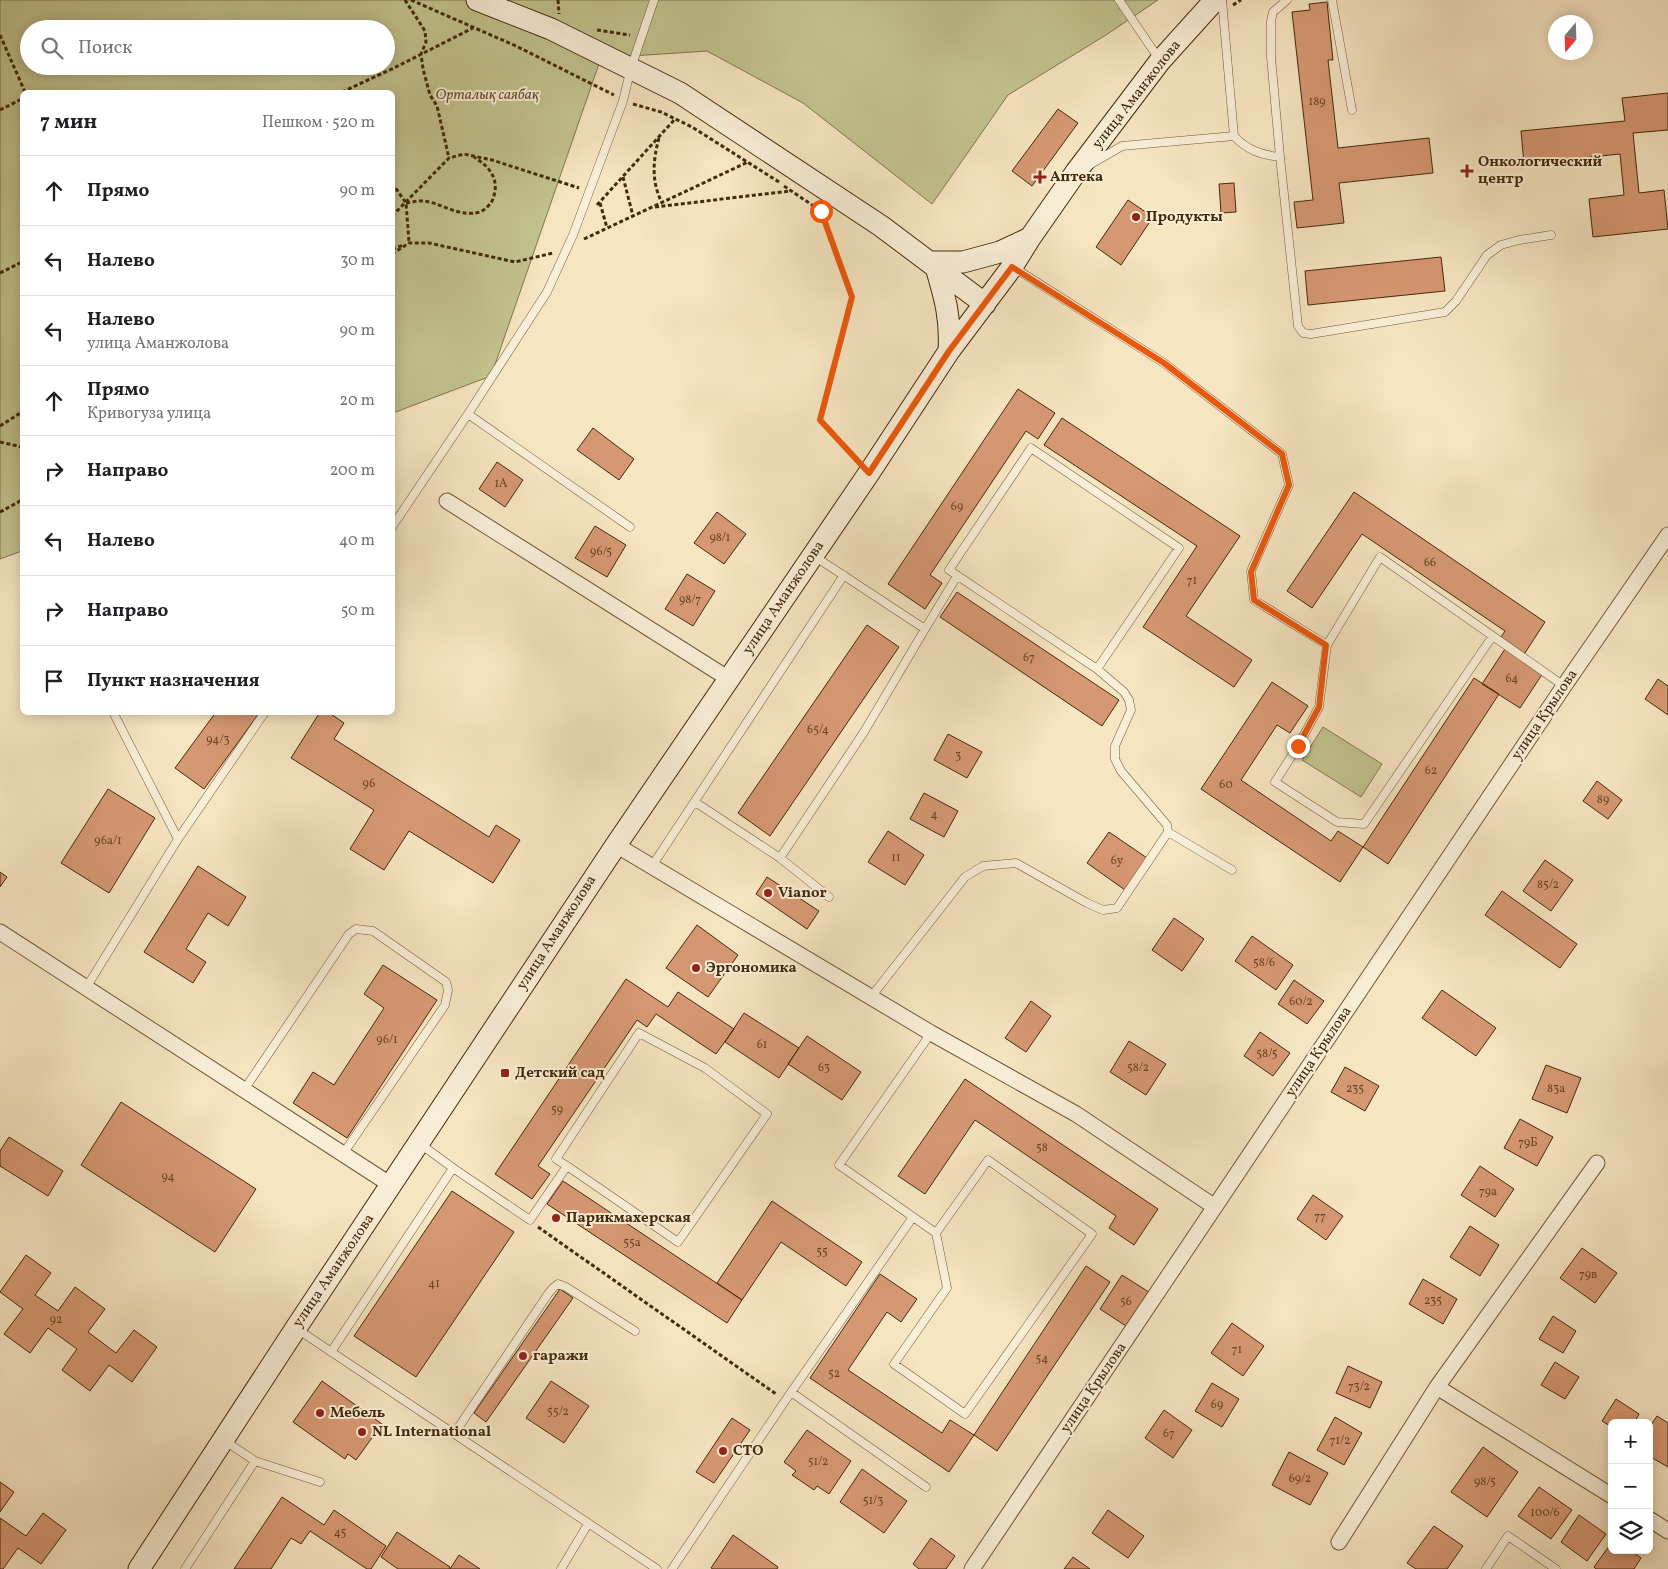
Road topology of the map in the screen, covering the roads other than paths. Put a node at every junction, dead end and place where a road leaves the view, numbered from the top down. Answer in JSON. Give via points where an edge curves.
{"nodes":[{"id":1,"x":477,"y":0,"type":"edge"},
{"id":2,"x":654,"y":0,"type":"edge"},
{"id":3,"x":1119,"y":0,"type":"edge"},
{"id":4,"x":1216,"y":0,"type":"edge"},
{"id":5,"x":1222,"y":0,"type":"edge"},
{"id":6,"x":1287,"y":0,"type":"edge"},
{"id":7,"x":1332,"y":0,"type":"edge"},
{"id":8,"x":1160,"y":61,"type":"junction"},
{"id":9,"x":631,"y":68,"type":"junction"},
{"id":10,"x":1352,"y":110,"type":"dead end"},
{"id":11,"x":1234,"y":136,"type":"junction"},
{"id":12,"x":1280,"y":157,"type":"junction"},
{"id":13,"x":1076,"y":172,"type":"junction"},
{"id":14,"x":1551,"y":235,"type":"dead end"},
{"id":15,"x":1030,"y":238,"type":"junction"},
{"id":16,"x":933,"y":264,"type":"junction"},
{"id":17,"x":1012,"y":267,"type":"junction"},
{"id":18,"x":984,"y":304,"type":"junction"},
{"id":19,"x":949,"y":351,"type":"junction"},
{"id":20,"x":468,"y":414,"type":"junction"},
{"id":21,"x":447,"y":501,"type":"dead end"},
{"id":22,"x":395,"y":522,"type":"edge"},
{"id":23,"x":630,"y":527,"type":"dead end"},
{"id":24,"x":1667,"y":538,"type":"edge"},
{"id":25,"x":812,"y":554,"type":"junction"},
{"id":26,"x":844,"y":575,"type":"junction"},
{"id":27,"x":957,"y":576,"type":"junction"},
{"id":28,"x":926,"y":629,"type":"junction"},
{"id":29,"x":1492,"y":637,"type":"junction"},
{"id":30,"x":1326,"y":645,"type":"junction"},
{"id":31,"x":1097,"y":669,"type":"junction"},
{"id":32,"x":730,"y":679,"type":"junction"},
{"id":33,"x":1564,"y":686,"type":"junction"},
{"id":34,"x":115,"y":715,"type":"edge"},
{"id":35,"x":263,"y":715,"type":"edge"},
{"id":36,"x":694,"y":802,"type":"junction"},
{"id":37,"x":1168,"y":832,"type":"junction"},
{"id":38,"x":178,"y":839,"type":"junction"},
{"id":39,"x":616,"y":845,"type":"junction"},
{"id":40,"x":780,"y":858,"type":"junction"},
{"id":41,"x":652,"y":866,"type":"junction"},
{"id":42,"x":1232,"y":870,"type":"dead end"},
{"id":43,"x":829,"y":896,"type":"dead end"},
{"id":44,"x":0,"y":932,"type":"edge"},
{"id":45,"x":86,"y":988,"type":"junction"},
{"id":46,"x":871,"y":997,"type":"junction"},
{"id":47,"x":931,"y":1033,"type":"junction"},
{"id":48,"x":244,"y":1090,"type":"junction"},
{"id":49,"x":419,"y":1143,"type":"junction"},
{"id":50,"x":343,"y":1154,"type":"junction"},
{"id":51,"x":1596,"y":1163,"type":"dead end"},
{"id":52,"x":567,"y":1166,"type":"junction"},
{"id":53,"x":453,"y":1168,"type":"junction"},
{"id":54,"x":391,"y":1185,"type":"junction"},
{"id":55,"x":1215,"y":1207,"type":"junction"},
{"id":56,"x":913,"y":1217,"type":"junction"},
{"id":57,"x":936,"y":1233,"type":"junction"},
{"id":58,"x":296,"y":1328,"type":"junction"},
{"id":59,"x":635,"y":1331,"type":"dead end"},
{"id":60,"x":331,"y":1352,"type":"junction"},
{"id":61,"x":1437,"y":1387,"type":"junction"},
{"id":62,"x":791,"y":1392,"type":"junction"},
{"id":63,"x":454,"y":1434,"type":"junction"},
{"id":64,"x":223,"y":1440,"type":"junction"},
{"id":65,"x":255,"y":1460,"type":"junction"},
{"id":66,"x":320,"y":1482,"type":"dead end"},
{"id":67,"x":926,"y":1487,"type":"dead end"},
{"id":68,"x":1608,"y":1494,"type":"edge"},
{"id":69,"x":1653,"y":1522,"type":"edge"},
{"id":70,"x":588,"y":1524,"type":"junction"},
{"id":71,"x":1668,"y":1531,"type":"edge"},
{"id":72,"x":1339,"y":1542,"type":"dead end"},
{"id":73,"x":139,"y":1569,"type":"edge"},
{"id":74,"x":185,"y":1569,"type":"edge"},
{"id":75,"x":561,"y":1569,"type":"edge"},
{"id":76,"x":657,"y":1569,"type":"edge"},
{"id":77,"x":672,"y":1569,"type":"edge"},
{"id":78,"x":972,"y":1569,"type":"edge"},
{"id":79,"x":1486,"y":1569,"type":"edge"},
{"id":80,"x":1556,"y":1569,"type":"edge"}],
"edges":[{"from":1,"to":9,"type":"main road","via":[[551,29]]},
{"from":2,"to":9,"type":"lane"},
{"from":3,"to":8,"type":"lane"},
{"from":4,"to":8,"type":"main road","name":"улица Аманжолова"},
{"from":5,"to":11,"type":"lane"},
{"from":6,"to":12,"type":"lane","via":[[1274,12],[1271,21]]},
{"from":7,"to":10,"type":"lane"},
{"from":8,"to":13,"type":"main road","name":"улица Аманжолова"},
{"from":9,"to":16,"type":"main road","via":[[680,93],[742,133]]},
{"from":9,"to":20,"type":"lane","via":[[624,101],[547,292]]},
{"from":11,"to":12,"type":"lane","via":[[1254,152]]},
{"from":11,"to":13,"type":"lane","via":[[1122,146]]},
{"from":12,"to":14,"type":"lane","via":[[1298,326],[1304,333],[1445,312],[1487,255],[1501,245]]},
{"from":13,"to":15,"type":"main road","name":"улица Аманжолова"},
{"from":15,"to":16,"type":"main road","via":[[1000,252],[963,262]]},
{"from":15,"to":17,"type":"main road","name":"улица Аманжолова"},
{"from":16,"to":18,"type":"main road"},
{"from":16,"to":19,"type":"main road","via":[[948,309]]},
{"from":17,"to":18,"type":"main road","name":"улица Аманжолова"},
{"from":17,"to":30,"type":"lane","via":[[1164,363],[1282,454],[1289,485],[1251,572],[1254,600]]},
{"from":18,"to":19,"type":"main road","name":"улица Аманжолова"},
{"from":19,"to":25,"type":"main road","name":"улица Аманжолова"},
{"from":20,"to":22,"type":"lane"},
{"from":20,"to":23,"type":"lane"},
{"from":21,"to":32,"type":"street"},
{"from":24,"to":33,"type":"street","name":"улица Крылова"},
{"from":25,"to":26,"type":"lane"},
{"from":25,"to":32,"type":"main road","name":"улица Аманжолова"},
{"from":26,"to":28,"type":"lane"},
{"from":26,"to":36,"type":"lane"},
{"from":27,"to":28,"type":"lane"},
{"from":27,"to":31,"type":"lane"},
{"from":27,"to":31,"type":"lane","via":[[949,570],[1031,448],[1179,548]]},
{"from":28,"to":40,"type":"lane","via":[[864,732]]},
{"from":29,"to":30,"type":"lane","via":[[1380,557]]},
{"from":29,"to":30,"type":"lane","via":[[1364,824],[1337,822],[1276,782],[1319,707]]},
{"from":29,"to":33,"type":"lane"},
{"from":31,"to":37,"type":"lane","via":[[1124,692],[1131,710],[1115,746],[1115,759],[1121,771],[1167,825]]},
{"from":32,"to":39,"type":"main road","name":"улица Аманжолова"},
{"from":33,"to":55,"type":"street","name":"улица Крылова"},
{"from":34,"to":38,"type":"lane"},
{"from":35,"to":38,"type":"lane"},
{"from":36,"to":40,"type":"lane"},
{"from":36,"to":41,"type":"lane"},
{"from":37,"to":42,"type":"lane"},
{"from":37,"to":46,"type":"lane","via":[[1117,908],[1104,910],[1087,903],[1016,863],[983,866],[965,877]]},
{"from":38,"to":45,"type":"lane"},
{"from":39,"to":41,"type":"street"},
{"from":39,"to":49,"type":"main road","name":"улица Аманжолова"},
{"from":40,"to":43,"type":"lane"},
{"from":41,"to":46,"type":"street"},
{"from":44,"to":45,"type":"street"},
{"from":45,"to":48,"type":"street"},
{"from":46,"to":47,"type":"street"},
{"from":47,"to":55,"type":"street","via":[[1076,1114]]},
{"from":47,"to":56,"type":"lane","via":[[839,1165]]},
{"from":48,"to":50,"type":"street"},
{"from":48,"to":50,"type":"lane","via":[[349,934],[356,929],[373,931],[446,982],[448,990],[445,1005]]},
{"from":49,"to":53,"type":"lane"},
{"from":49,"to":54,"type":"main road","name":"улица Аманжолова"},
{"from":50,"to":54,"type":"street"},
{"from":51,"to":61,"type":"street"},
{"from":52,"to":52,"type":"lane","via":[[556,1159],[639,1033],[705,1068],[767,1114],[678,1242]]},
{"from":52,"to":53,"type":"lane","via":[[530,1220]]},
{"from":53,"to":60,"type":"lane"},
{"from":54,"to":58,"type":"main road","name":"улица Аманжолова"},
{"from":55,"to":78,"type":"street","name":"улица Крылова"},
{"from":56,"to":57,"type":"lane"},
{"from":56,"to":62,"type":"lane"},
{"from":57,"to":57,"type":"lane","via":[[988,1160],[1092,1234],[965,1414],[894,1364],[947,1288]]},
{"from":58,"to":60,"type":"lane"},
{"from":58,"to":64,"type":"main road","name":"улица Аманжолова"},
{"from":59,"to":63,"type":"lane","via":[[558,1284],[548,1294]]},
{"from":60,"to":63,"type":"lane"},
{"from":61,"to":68,"type":"street"},
{"from":61,"to":72,"type":"street"},
{"from":62,"to":67,"type":"lane"},
{"from":62,"to":77,"type":"lane"},
{"from":63,"to":70,"type":"lane"},
{"from":64,"to":65,"type":"lane"},
{"from":64,"to":73,"type":"main road","name":"улица Аманжолова"},
{"from":65,"to":66,"type":"lane"},
{"from":65,"to":74,"type":"lane"},
{"from":69,"to":71,"type":"street"},
{"from":70,"to":75,"type":"lane"},
{"from":70,"to":76,"type":"lane"},
{"from":79,"to":80,"type":"lane","via":[[1508,1536]]}]}
